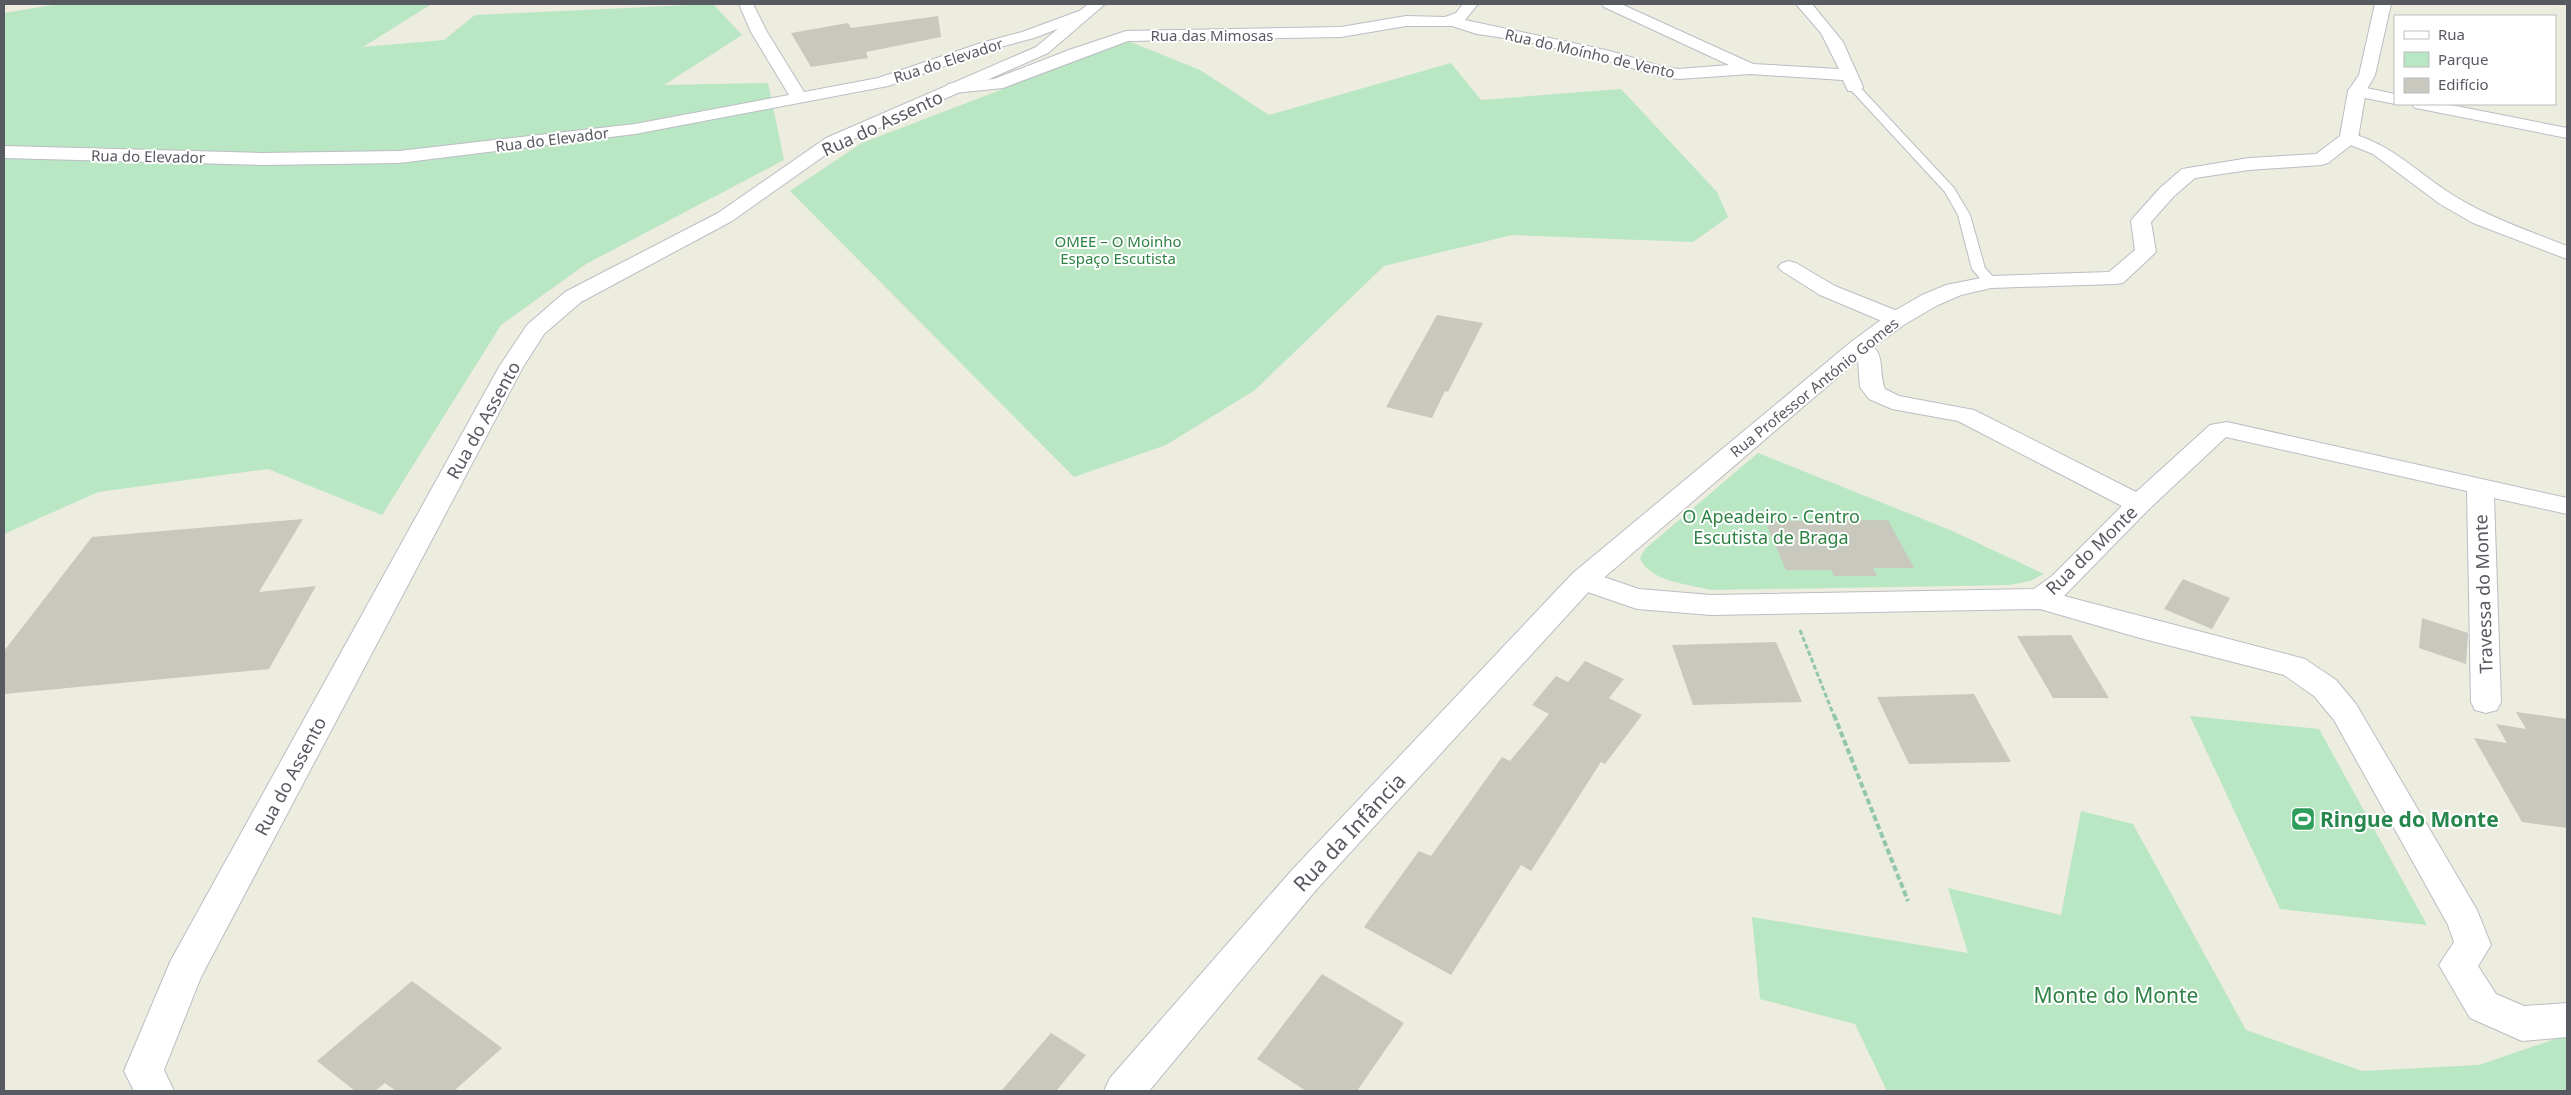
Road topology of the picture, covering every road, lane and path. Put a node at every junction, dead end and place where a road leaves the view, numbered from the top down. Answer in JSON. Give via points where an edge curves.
{"nodes":[{"id":1,"x":746,"y":4,"type":"edge"},
{"id":2,"x":1470,"y":4,"type":"edge"},
{"id":3,"x":1609,"y":4,"type":"edge"},
{"id":4,"x":1804,"y":4,"type":"edge"},
{"id":5,"x":2383,"y":4,"type":"edge"},
{"id":6,"x":1082,"y":7,"type":"edge"},
{"id":7,"x":1451,"y":20,"type":"junction"},
{"id":8,"x":1750,"y":68,"type":"junction"},
{"id":9,"x":1852,"y":81,"type":"junction"},
{"id":10,"x":954,"y":88,"type":"junction"},
{"id":11,"x":2357,"y":91,"type":"junction"},
{"id":12,"x":799,"y":97,"type":"junction"},
{"id":13,"x":2394,"y":98,"type":"edge"},
{"id":14,"x":2426,"y":105,"type":"edge"},
{"id":15,"x":2567,"y":133,"type":"edge"},
{"id":16,"x":2349,"y":138,"type":"junction"},
{"id":17,"x":4,"y":152,"type":"edge"},
{"id":18,"x":2567,"y":253,"type":"edge"},
{"id":19,"x":1790,"y":267,"type":"dead end"},
{"id":20,"x":1991,"y":282,"type":"junction"},
{"id":21,"x":1897,"y":319,"type":"junction"},
{"id":22,"x":1860,"y":348,"type":"junction"},
{"id":23,"x":2480,"y":486,"type":"junction"},
{"id":24,"x":2139,"y":504,"type":"junction"},
{"id":25,"x":2567,"y":506,"type":"edge"},
{"id":26,"x":1583,"y":580,"type":"junction"},
{"id":27,"x":2040,"y":599,"type":"junction"},
{"id":28,"x":1790,"y":603,"type":"junction"},
{"id":29,"x":2486,"y":702,"type":"dead end"},
{"id":30,"x":1908,"y":901,"type":"dead end"},
{"id":31,"x":2567,"y":1020,"type":"edge"},
{"id":32,"x":154,"y":1091,"type":"edge"},
{"id":33,"x":1124,"y":1091,"type":"edge"}],
"edges":[{"from":1,"to":12,"type":"street","via":[[759,32]]},
{"from":2,"to":7,"type":"street","via":[[1461,16]]},
{"from":3,"to":8,"type":"street"},
{"from":4,"to":9,"type":"street","via":[[1831,36]]},
{"from":5,"to":11,"type":"street","via":[[2367,75]]},
{"from":6,"to":10,"type":"street","name":"Rua do Assento","via":[[1042,50]]},
{"from":6,"to":12,"type":"street","name":"Rua do Elevador","via":[[1028,35],[882,82]]},
{"from":7,"to":8,"type":"street","name":"Rua do Moínho de Vento","via":[[1477,29],[1566,45],[1662,72],[1679,74]]},
{"from":7,"to":10,"type":"street","name":"Rua das Mimosas","via":[[1406,21],[1317,33],[1126,36],[1075,52],[997,84]]},
{"from":8,"to":9,"type":"street","name":"Rua do Moínho de Vento"},
{"from":9,"to":20,"type":"lane","via":[[1950,191],[1964,215],[1979,269]]},
{"from":10,"to":32,"type":"street","name":"Rua do Assento","via":[[832,142],[725,217],[573,297],[535,330],[511,367],[184,972],[144,1071]]},
{"from":11,"to":13,"type":"street"},
{"from":11,"to":16,"type":"street"},
{"from":12,"to":17,"type":"street","name":"Rua do Elevador","via":[[636,129],[399,157],[262,159]]},
{"from":14,"to":15,"type":"street"},
{"from":16,"to":18,"type":"street","via":[[2380,150],[2447,200],[2480,219]]},
{"from":16,"to":20,"type":"street","name":"Rua Professor António Gomes","via":[[2321,160],[2249,164],[2189,174],[2141,221],[2146,252],[2115,278]]},
{"from":19,"to":21,"type":"street","via":[[1811,284]]},
{"from":20,"to":21,"type":"street","name":"Rua Professor António Gomes","via":[[1954,290]]},
{"from":21,"to":22,"type":"street","name":"Rua Professor António Gomes"},
{"from":22,"to":24,"type":"street","via":[[1870,359],[1872,387],[1877,394],[1892,402],[1965,415]]},
{"from":22,"to":26,"type":"street","name":"Rua Professor António Gomes"},
{"from":23,"to":24,"type":"street","name":"Rua do Monte","via":[[2227,429],[2219,430]]},
{"from":23,"to":25,"type":"street","name":"Rua do Monte"},
{"from":23,"to":29,"type":"street","name":"Travessa do Monte"},
{"from":24,"to":27,"type":"street","name":"Rua do Monte","via":[[2062,583]]},
{"from":26,"to":28,"type":"street","name":"Rua do Monte","via":[[1637,599],[1712,605]]},
{"from":26,"to":33,"type":"street","name":"Rua da Infância","via":[[1304,880]]},
{"from":27,"to":28,"type":"street","name":"Rua do Monte"},
{"from":27,"to":31,"type":"street","via":[[2294,667],[2325,688],[2344,712],[2464,921],[2473,945],[2457,965],[2483,1006],[2522,1024]]},
{"from":28,"to":30,"type":"path"}]}
